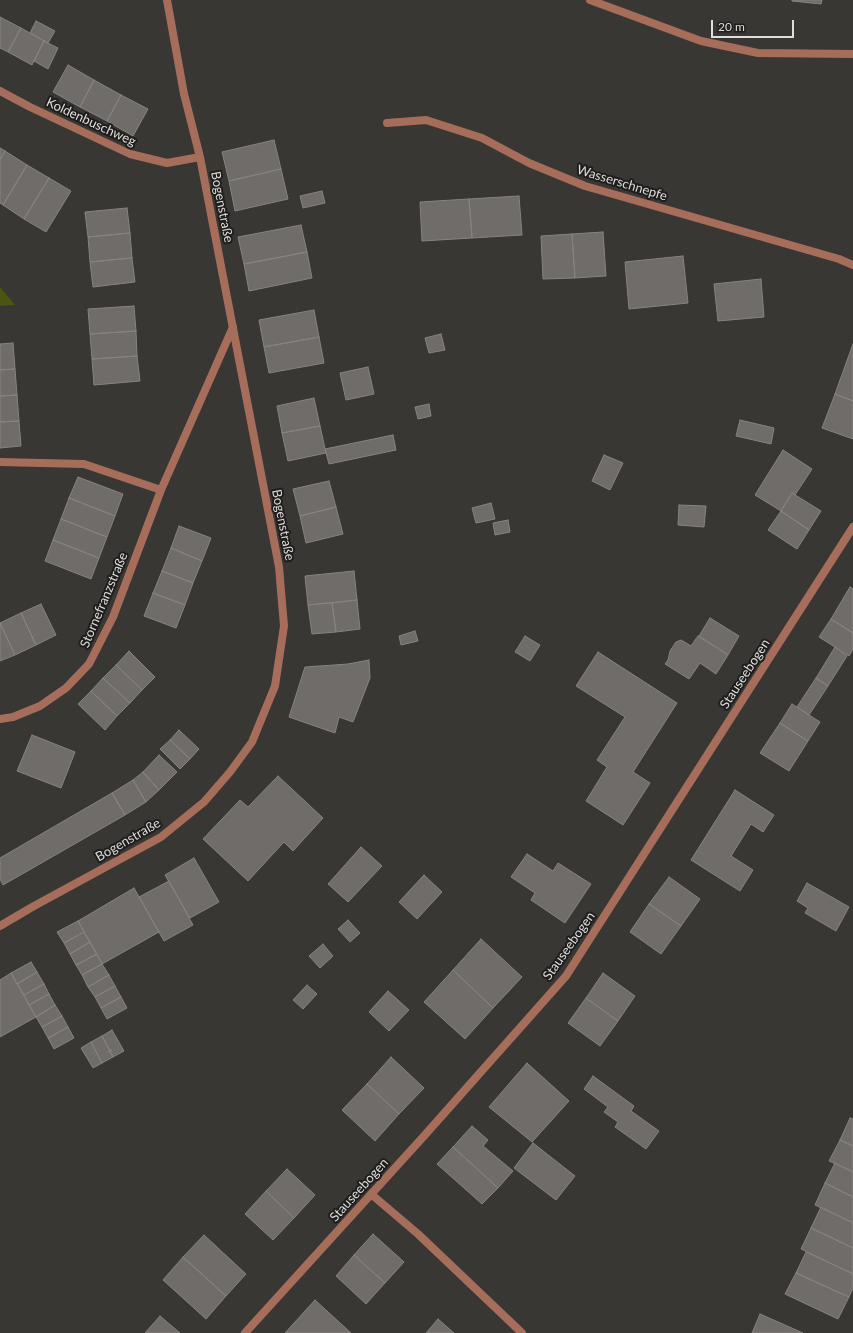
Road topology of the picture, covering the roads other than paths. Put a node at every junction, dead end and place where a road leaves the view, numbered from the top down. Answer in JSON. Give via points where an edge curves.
{"nodes":[{"id":1,"x":167,"y":0,"type":"edge"},
{"id":2,"x":590,"y":0,"type":"edge"},
{"id":3,"x":853,"y":54,"type":"edge"},
{"id":4,"x":0,"y":91,"type":"edge"},
{"id":5,"x":387,"y":123,"type":"dead end"},
{"id":6,"x":200,"y":157,"type":"junction"},
{"id":7,"x":853,"y":265,"type":"edge"},
{"id":8,"x":233,"y":327,"type":"junction"},
{"id":9,"x":0,"y":462,"type":"edge"},
{"id":10,"x":161,"y":490,"type":"junction"},
{"id":11,"x":853,"y":527,"type":"edge"},
{"id":12,"x":0,"y":718,"type":"edge"},
{"id":13,"x":0,"y":926,"type":"edge"},
{"id":14,"x":371,"y":1194,"type":"junction"},
{"id":15,"x":245,"y":1333,"type":"edge"},
{"id":16,"x":522,"y":1333,"type":"edge"}],
"edges":[{"from":1,"to":6,"type":"street","name":"Bogenstraße","via":[[184,94]]},
{"from":2,"to":3,"type":"street","via":[[701,41],[758,53]]},
{"from":4,"to":6,"type":"street","name":"Koldenbuschweg","via":[[130,154],[167,163]]},
{"from":5,"to":7,"type":"street","name":"Wasserschnepfe","via":[[426,120],[482,138],[529,163],[585,186]]},
{"from":6,"to":8,"type":"street","name":"Bogenstraße"},
{"from":8,"to":10,"type":"street","name":"Stornefranzstraße"},
{"from":8,"to":13,"type":"street","name":"Bogenstraße","via":[[279,567],[284,626],[276,686],[252,742],[204,802],[162,837]]},
{"from":9,"to":10,"type":"street","via":[[84,464]]},
{"from":10,"to":12,"type":"street","name":"Stornefranzstraße","via":[[113,617],[89,664],[66,688],[40,706],[13,717]]},
{"from":11,"to":14,"type":"street","name":"Stauseebogen","via":[[566,976]]},
{"from":14,"to":15,"type":"street","name":"Stauseebogen"},
{"from":14,"to":16,"type":"street","via":[[418,1234]]}]}
